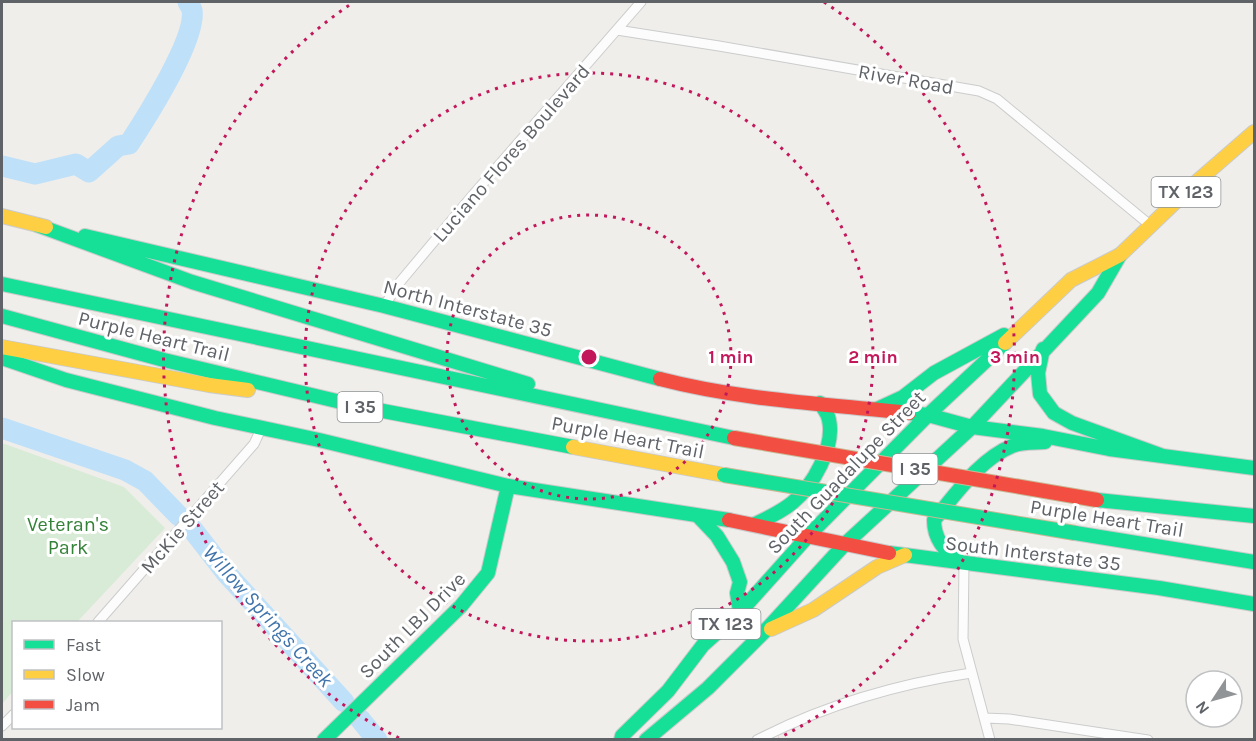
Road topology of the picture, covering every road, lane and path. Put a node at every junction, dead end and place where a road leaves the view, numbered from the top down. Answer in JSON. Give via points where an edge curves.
{"nodes":[{"id":1,"x":641,"y":2,"type":"edge"},
{"id":2,"x":617,"y":30,"type":"junction"},
{"id":3,"x":1254,"y":132,"type":"edge"},
{"id":4,"x":2,"y":216,"type":"edge"},
{"id":5,"x":37,"y":225,"type":"junction"},
{"id":6,"x":1150,"y":225,"type":"junction"},
{"id":7,"x":1120,"y":255,"type":"junction"},
{"id":8,"x":2,"y":284,"type":"edge"},
{"id":9,"x":384,"y":306,"type":"junction"},
{"id":10,"x":2,"y":316,"type":"edge"},
{"id":11,"x":1023,"y":325,"type":"junction"},
{"id":12,"x":2,"y":347,"type":"edge"},
{"id":13,"x":1043,"y":349,"type":"junction"},
{"id":14,"x":2,"y":358,"type":"edge"},
{"id":15,"x":345,"y":403,"type":"junction"},
{"id":16,"x":820,"y":403,"type":"junction"},
{"id":17,"x":877,"y":410,"type":"junction"},
{"id":18,"x":928,"y":415,"type":"junction"},
{"id":19,"x":641,"y":419,"type":"junction"},
{"id":20,"x":972,"y":427,"type":"junction"},
{"id":21,"x":261,"y":429,"type":"junction"},
{"id":22,"x":1060,"y":440,"type":"junction"},
{"id":23,"x":1163,"y":456,"type":"junction"},
{"id":24,"x":1254,"y":468,"type":"edge"},
{"id":25,"x":508,"y":486,"type":"junction"},
{"id":26,"x":697,"y":515,"type":"junction"},
{"id":27,"x":1254,"y":516,"type":"edge"},
{"id":28,"x":755,"y":524,"type":"junction"},
{"id":29,"x":809,"y":535,"type":"junction"},
{"id":30,"x":844,"y":545,"type":"junction"},
{"id":31,"x":905,"y":555,"type":"junction"},
{"id":32,"x":1254,"y":562,"type":"edge"},
{"id":33,"x":964,"y":564,"type":"junction"},
{"id":34,"x":1254,"y":604,"type":"edge"},
{"id":35,"x":740,"y":612,"type":"junction"},
{"id":36,"x":99,"y":621,"type":"edge"},
{"id":37,"x":765,"y":631,"type":"junction"},
{"id":38,"x":971,"y":673,"type":"junction"},
{"id":39,"x":985,"y":718,"type":"junction"},
{"id":40,"x":1148,"y":739,"type":"edge"},
{"id":41,"x":324,"y":740,"type":"edge"},
{"id":42,"x":621,"y":740,"type":"edge"},
{"id":43,"x":646,"y":740,"type":"edge"},
{"id":44,"x":757,"y":740,"type":"edge"},
{"id":45,"x":990,"y":740,"type":"edge"}],
"edges":[{"from":1,"to":2,"type":"street","name":"Luciano Flores Boulevard"},
{"from":2,"to":6,"type":"street","name":"River Road","via":[[979,91],[997,99]]},
{"from":2,"to":9,"type":"street","name":"Luciano Flores Boulevard","via":[[472,196]]},
{"from":3,"to":6,"type":"main road","name":"South Guadalupe Street","number":"TX 123"},
{"from":4,"to":5,"type":"main road","name":"North Interstate 35"},
{"from":5,"to":9,"type":"main road","name":"North Interstate 35"},
{"from":5,"to":19,"type":"main road","via":[[192,282]]},
{"from":6,"to":7,"type":"main road","name":"South Guadalupe Street","number":"TX 123"},
{"from":7,"to":11,"type":"main road","name":"South Guadalupe Street","number":"TX 123","via":[[1071,280]]},
{"from":7,"to":13,"type":"main road","name":"South Guadalupe Street","number":"TX 123","via":[[1098,292]]},
{"from":8,"to":19,"type":"main road","name":"Purple Heart Trail","number":"I 35"},
{"from":9,"to":16,"type":"main road","name":"North Interstate 35","via":[[685,385]]},
{"from":10,"to":15,"type":"main road","name":"Purple Heart Trail","number":"I 35"},
{"from":11,"to":17,"type":"main road","via":[[934,373],[903,397]]},
{"from":11,"to":18,"type":"main road","name":"South Guadalupe Street","number":"TX 123"},
{"from":12,"to":15,"type":"main road","via":[[209,385]]},
{"from":13,"to":20,"type":"main road","name":"South Guadalupe Street","number":"TX 123"},
{"from":13,"to":23,"type":"main road","via":[[1038,373],[1040,394],[1054,413]]},
{"from":14,"to":21,"type":"main road","via":[[66,380]]},
{"from":15,"to":32,"type":"main road","name":"Purple Heart Trail","number":"I 35","bridge":true,"via":[[723,475]]},
{"from":16,"to":17,"type":"main road","name":"North Interstate 35"},
{"from":16,"to":28,"type":"main road","via":[[829,417],[830,433],[820,467],[795,500]]},
{"from":17,"to":18,"type":"main road","name":"North Interstate 35"},
{"from":18,"to":20,"type":"main road"},
{"from":18,"to":29,"type":"main road","name":"South Guadalupe Street","number":"TX 123"},
{"from":19,"to":27,"type":"main road","name":"Purple Heart Trail","number":"I 35","bridge":true,"via":[[1097,500]]},
{"from":20,"to":22,"type":"main road"},
{"from":20,"to":30,"type":"main road","name":"South Guadalupe Street","number":"TX 123"},
{"from":21,"to":25,"type":"main road"},
{"from":21,"to":36,"type":"street","name":"McKie Street","via":[[254,444]]},
{"from":22,"to":23,"type":"main road"},
{"from":22,"to":33,"type":"main road","via":[[1013,445],[996,455],[934,520],[938,542]]},
{"from":23,"to":24,"type":"main road"},
{"from":25,"to":26,"type":"main road"},
{"from":25,"to":41,"type":"main road","name":"South LBJ Drive","via":[[488,573],[479,586]]},
{"from":26,"to":28,"type":"main road"},
{"from":26,"to":35,"type":"main road","via":[[717,536],[733,562],[740,582]]},
{"from":28,"to":29,"type":"main road"},
{"from":29,"to":30,"type":"main road","name":"South Interstate 35"},
{"from":29,"to":35,"type":"main road","name":"South Guadalupe Street","number":"TX 123"},
{"from":30,"to":31,"type":"main road","name":"South Interstate 35"},
{"from":30,"to":37,"type":"main road","name":"South Guadalupe Street"},
{"from":31,"to":33,"type":"main road","name":"South Interstate 35"},
{"from":31,"to":37,"type":"main road","via":[[875,566],[808,613]]},
{"from":33,"to":34,"type":"main road","name":"South Interstate 35"},
{"from":33,"to":38,"type":"street","via":[[963,639]]},
{"from":35,"to":42,"type":"main road","name":"South Guadalupe Street","number":"TX 123","via":[[704,645],[668,691]]},
{"from":37,"to":43,"type":"main road","name":"South Guadalupe Street","via":[[708,688]]},
{"from":38,"to":39,"type":"street"},
{"from":38,"to":44,"type":"street","via":[[886,689]]},
{"from":39,"to":40,"type":"street"},
{"from":39,"to":45,"type":"street"}]}
